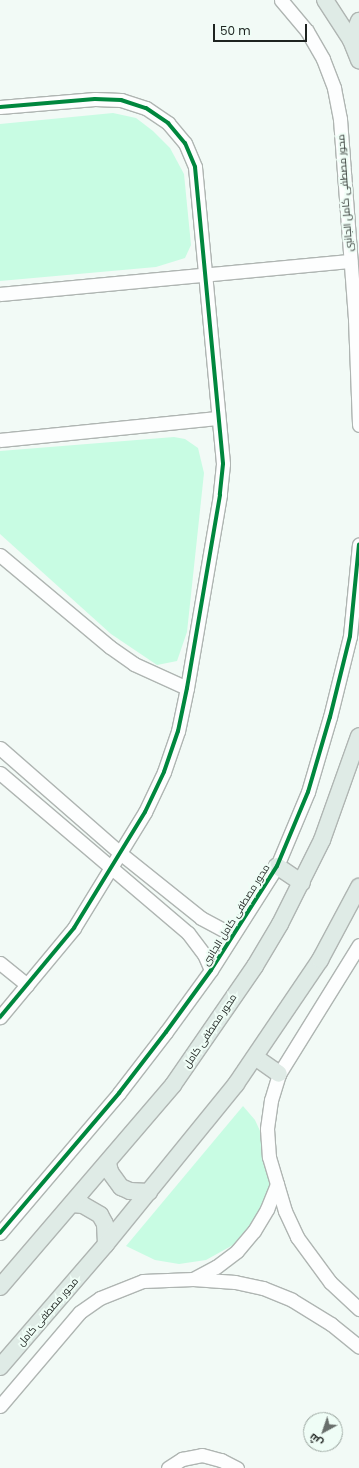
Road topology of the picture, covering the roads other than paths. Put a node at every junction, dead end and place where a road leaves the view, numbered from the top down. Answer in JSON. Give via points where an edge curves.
{"nodes":[{"id":1,"x":281,"y":0,"type":"edge"},
{"id":2,"x":326,"y":0,"type":"edge"},
{"id":3,"x":359,"y":21,"type":"edge"},
{"id":4,"x":351,"y":40,"type":"junction"},
{"id":5,"x":359,"y":60,"type":"edge"},
{"id":6,"x":0,"y":107,"type":"edge"},
{"id":7,"x":350,"y":261,"type":"junction"},
{"id":8,"x":205,"y":274,"type":"junction"},
{"id":9,"x":0,"y":294,"type":"edge"},
{"id":10,"x":218,"y":418,"type":"junction"},
{"id":11,"x":359,"y":425,"type":"edge"},
{"id":12,"x":0,"y":440,"type":"edge"},
{"id":13,"x":359,"y":544,"type":"edge"},
{"id":14,"x":0,"y":555,"type":"edge"},
{"id":15,"x":188,"y":688,"type":"junction"},
{"id":16,"x":359,"y":736,"type":"edge"},
{"id":17,"x":0,"y":748,"type":"edge"},
{"id":18,"x":0,"y":773,"type":"edge"},
{"id":19,"x":120,"y":853,"type":"junction"},
{"id":20,"x":112,"y":866,"type":"junction"},
{"id":21,"x":277,"y":866,"type":"junction"},
{"id":22,"x":302,"y":883,"type":"junction"},
{"id":23,"x":359,"y":887,"type":"edge"},
{"id":24,"x":233,"y":935,"type":"junction"},
{"id":25,"x":359,"y":945,"type":"edge"},
{"id":26,"x":0,"y":963,"type":"edge"},
{"id":27,"x":211,"y":970,"type":"junction"},
{"id":28,"x":27,"y":985,"type":"junction"},
{"id":29,"x":0,"y":1017,"type":"edge"},
{"id":30,"x":255,"y":1057,"type":"junction"},
{"id":31,"x":279,"y":1074,"type":"junction"},
{"id":32,"x":108,"y":1163,"type":"junction"},
{"id":33,"x":277,"y":1184,"type":"junction"},
{"id":34,"x":149,"y":1192,"type":"junction"},
{"id":35,"x":72,"y":1204,"type":"junction"},
{"id":36,"x":0,"y":1233,"type":"edge"},
{"id":37,"x":106,"y":1244,"type":"junction"},
{"id":38,"x":193,"y":1279,"type":"junction"},
{"id":39,"x":0,"y":1288,"type":"edge"},
{"id":40,"x":359,"y":1309,"type":"edge"},
{"id":41,"x":359,"y":1347,"type":"edge"},
{"id":42,"x":0,"y":1367,"type":"edge"},
{"id":43,"x":0,"y":1406,"type":"edge"},
{"id":44,"x":168,"y":1468,"type":"edge"},
{"id":45,"x":237,"y":1468,"type":"edge"}],
"edges":[{"from":1,"to":7,"type":"street","name":"محور مصطفى كامل الجانبى","via":[[307,31],[323,59],[334,88],[340,119]]},
{"from":2,"to":4,"type":"main road"},
{"from":3,"to":4,"type":"main road"},
{"from":4,"to":5,"type":"main road"},
{"from":6,"to":8,"type":"street","via":[[95,99],[122,100],[146,108],[168,123],[185,143],[195,167]]},
{"from":7,"to":8,"type":"street"},
{"from":7,"to":11,"type":"street","name":"محور مصطفى كامل الجانبى"},
{"from":8,"to":9,"type":"street"},
{"from":8,"to":10,"type":"street"},
{"from":10,"to":12,"type":"street"},
{"from":10,"to":15,"type":"street","via":[[222,479]]},
{"from":13,"to":21,"type":"street","name":"محور مصطفى كامل الجانبى","via":[[350,636],[330,717],[308,792]]},
{"from":14,"to":15,"type":"street","via":[[134,664]]},
{"from":15,"to":19,"type":"street","via":[[178,731],[164,772]]},
{"from":16,"to":22,"type":"main road","name":"محور مصطفى كامل","via":[[322,840]]},
{"from":17,"to":19,"type":"street"},
{"from":18,"to":20,"type":"street"},
{"from":19,"to":20,"type":"street"},
{"from":19,"to":24,"type":"street","via":[[201,918]]},
{"from":20,"to":27,"type":"street","via":[[188,933],[204,954]]},
{"from":20,"to":28,"type":"street","via":[[74,928]]},
{"from":21,"to":22,"type":"main road"},
{"from":21,"to":24,"type":"street","name":"محور مصطفى كامل الجانبى"},
{"from":22,"to":32,"type":"main road","name":"محور مصطفى كامل","via":[[258,960],[222,1015],[173,1085]]},
{"from":23,"to":30,"type":"main road","name":"محور مصطفى كامل","via":[[320,960]]},
{"from":24,"to":27,"type":"street","name":"محور مصطفى كامل الجانبى"},
{"from":25,"to":31,"type":"street"},
{"from":26,"to":28,"type":"street"},
{"from":27,"to":36,"type":"street","name":"محور مصطفى كامل الجانبى","via":[[119,1093]]},
{"from":28,"to":29,"type":"street"},
{"from":30,"to":31,"type":"main road"},
{"from":30,"to":34,"type":"main road","name":"محور مصطفى كامل"},
{"from":31,"to":33,"type":"street","via":[[270,1100],[267,1129],[270,1157]]},
{"from":32,"to":34,"type":"main road","via":[[110,1172],[121,1187],[130,1191]]},
{"from":32,"to":35,"type":"main road","name":"محور مصطفى كامل"},
{"from":33,"to":38,"type":"street","via":[[267,1209],[254,1231],[241,1246],[216,1267]]},
{"from":33,"to":40,"type":"street","via":[[297,1236],[312,1260],[330,1282]]},
{"from":34,"to":37,"type":"main road","name":"محور مصطفى كامل"},
{"from":35,"to":37,"type":"main road","via":[[83,1205],[100,1215],[105,1224]]},
{"from":35,"to":39,"type":"main road","name":"محور مصطفى كامل"},
{"from":37,"to":42,"type":"main road","name":"محور مصطفى كامل"},
{"from":38,"to":41,"type":"street","via":[[235,1282],[263,1288],[292,1300],[332,1324]]},
{"from":38,"to":43,"type":"street","via":[[143,1281],[100,1298],[80,1312]]},
{"from":44,"to":45,"type":"street","via":[[182,1459],[202,1455]]}]}
